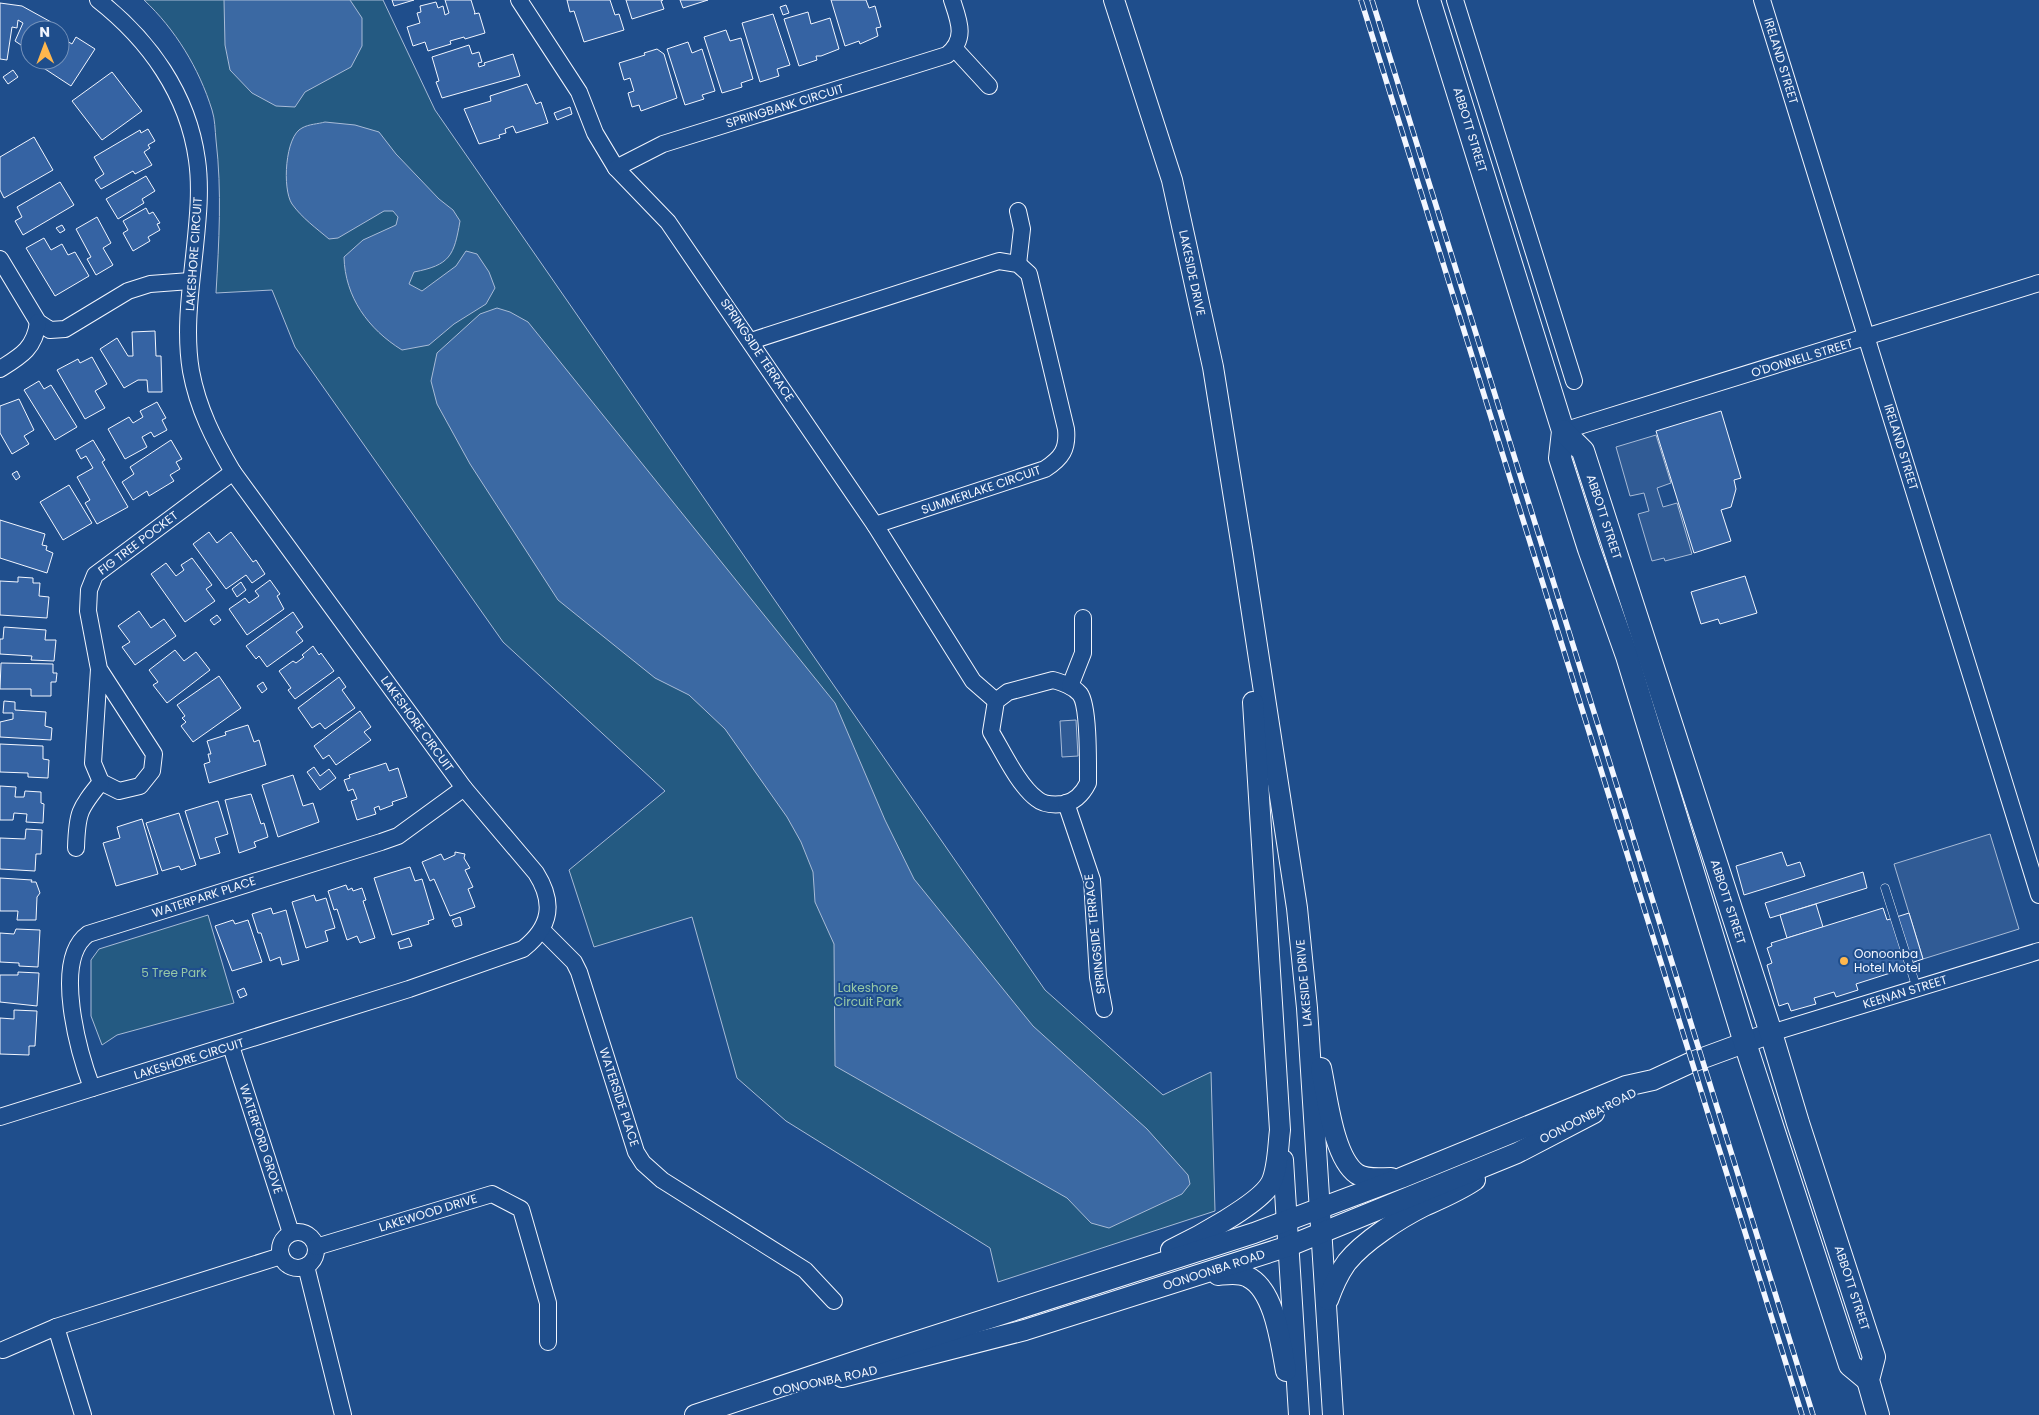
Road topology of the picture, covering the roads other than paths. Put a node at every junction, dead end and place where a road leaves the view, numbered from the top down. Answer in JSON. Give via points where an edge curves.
{"nodes":[{"id":1,"x":98,"y":0,"type":"edge"},
{"id":2,"x":519,"y":0,"type":"edge"},
{"id":3,"x":952,"y":0,"type":"edge"},
{"id":4,"x":1114,"y":0,"type":"edge"},
{"id":5,"x":1429,"y":0,"type":"edge"},
{"id":6,"x":1455,"y":0,"type":"edge"},
{"id":7,"x":1762,"y":0,"type":"edge"},
{"id":8,"x":955,"y":49,"type":"junction"},
{"id":9,"x":1472,"y":55,"type":"junction"},
{"id":10,"x":1449,"y":63,"type":"junction"},
{"id":11,"x":989,"y":86,"type":"dead end"},
{"id":12,"x":616,"y":168,"type":"junction"},
{"id":13,"x":1517,"y":199,"type":"junction"},
{"id":14,"x":1493,"y":206,"type":"junction"},
{"id":15,"x":1018,"y":211,"type":"dead end"},
{"id":16,"x":0,"y":259,"type":"edge"},
{"id":17,"x":1018,"y":264,"type":"junction"},
{"id":18,"x":190,"y":281,"type":"junction"},
{"id":19,"x":2039,"y":283,"type":"edge"},
{"id":20,"x":38,"y":322,"type":"junction"},
{"id":21,"x":1559,"y":334,"type":"junction"},
{"id":22,"x":1867,"y":338,"type":"junction"},
{"id":23,"x":751,"y":341,"type":"junction"},
{"id":24,"x":1535,"y":342,"type":"junction"},
{"id":25,"x":0,"y":369,"type":"edge"},
{"id":26,"x":1574,"y":381,"type":"dead end"},
{"id":27,"x":1564,"y":431,"type":"junction"},
{"id":28,"x":233,"y":472,"type":"junction"},
{"id":29,"x":875,"y":526,"type":"junction"},
{"id":30,"x":1243,"y":554,"type":"junction"},
{"id":31,"x":1083,"y":618,"type":"dead end"},
{"id":32,"x":99,"y":669,"type":"junction"},
{"id":33,"x":1070,"y":686,"type":"junction"},
{"id":34,"x":996,"y":701,"type":"junction"},
{"id":35,"x":101,"y":782,"type":"junction"},
{"id":36,"x":464,"y":788,"type":"junction"},
{"id":37,"x":1066,"y":803,"type":"junction"},
{"id":38,"x":76,"y":848,"type":"dead end"},
{"id":39,"x":1885,"y":888,"type":"dead end"},
{"id":40,"x":2039,"y":895,"type":"edge"},
{"id":41,"x":542,"y":930,"type":"junction"},
{"id":42,"x":2039,"y":951,"type":"edge"},
{"id":43,"x":1917,"y":989,"type":"junction"},
{"id":44,"x":1307,"y":1008,"type":"junction"},
{"id":45,"x":1104,"y":1009,"type":"dead end"},
{"id":46,"x":1772,"y":1034,"type":"junction"},
{"id":47,"x":1745,"y":1043,"type":"junction"},
{"id":48,"x":232,"y":1046,"type":"junction"},
{"id":49,"x":1652,"y":1080,"type":"junction"},
{"id":50,"x":92,"y":1088,"type":"junction"},
{"id":51,"x":0,"y":1117,"type":"edge"},
{"id":52,"x":1280,"y":1130,"type":"junction"},
{"id":53,"x":1517,"y":1153,"type":"junction"},
{"id":54,"x":1401,"y":1178,"type":"junction"},
{"id":55,"x":1321,"y":1209,"type":"junction"},
{"id":56,"x":1287,"y":1221,"type":"junction"},
{"id":57,"x":1322,"y":1232,"type":"junction"},
{"id":58,"x":291,"y":1233,"type":"junction"},
{"id":59,"x":1288,"y":1246,"type":"junction"},
{"id":60,"x":316,"y":1247,"type":"junction"},
{"id":61,"x":281,"y":1256,"type":"junction"},
{"id":62,"x":306,"y":1266,"type":"junction"},
{"id":63,"x":1196,"y":1277,"type":"junction"},
{"id":64,"x":1102,"y":1282,"type":"junction"},
{"id":65,"x":834,"y":1301,"type":"dead end"},
{"id":66,"x":1325,"y":1306,"type":"junction"},
{"id":67,"x":56,"y":1327,"type":"junction"},
{"id":68,"x":548,"y":1342,"type":"dead end"},
{"id":69,"x":3,"y":1350,"type":"dead end"},
{"id":70,"x":1868,"y":1380,"type":"junction"},
{"id":71,"x":752,"y":1397,"type":"junction"},
{"id":72,"x":83,"y":1415,"type":"edge"},
{"id":73,"x":343,"y":1415,"type":"edge"},
{"id":74,"x":695,"y":1415,"type":"edge"},
{"id":75,"x":1294,"y":1415,"type":"edge"},
{"id":76,"x":1299,"y":1415,"type":"edge"},
{"id":77,"x":1333,"y":1415,"type":"edge"},
{"id":78,"x":1878,"y":1415,"type":"edge"}],
"edges":[{"from":1,"to":18,"type":"street","name":"LAKESHORE CIRCUIT","via":[[136,32],[157,58],[184,113],[197,160],[195,247]]},
{"from":2,"to":12,"type":"street","name":"SPRINGSIDE TERRACE","via":[[579,92],[595,133]]},
{"from":3,"to":8,"type":"street","via":[[961,27]]},
{"from":4,"to":30,"type":"street","name":"LAKESIDE DRIVE","via":[[1172,180],[1213,367]]},
{"from":5,"to":10,"type":"main road","name":"ABBOTT STREET"},
{"from":6,"to":9,"type":"street","name":"ABBOTT STREET"},
{"from":7,"to":22,"type":"street","name":"IRELAND STREET"},
{"from":8,"to":11,"type":"street"},
{"from":8,"to":12,"type":"street","name":"SPRINGBANK CIRCUIT","via":[[936,60],[663,144]]},
{"from":9,"to":10,"type":"street"},
{"from":9,"to":13,"type":"street","name":"ABBOTT STREET"},
{"from":10,"to":14,"type":"main road","name":"ABBOTT STREET"},
{"from":12,"to":23,"type":"street","name":"SPRINGSIDE TERRACE","via":[[668,222]]},
{"from":13,"to":14,"type":"street"},
{"from":13,"to":21,"type":"street","name":"ABBOTT STREET"},
{"from":14,"to":24,"type":"main road","name":"ABBOTT STREET"},
{"from":15,"to":17,"type":"street","via":[[1022,229]]},
{"from":16,"to":20,"type":"street"},
{"from":17,"to":23,"type":"street","via":[[999,261]]},
{"from":17,"to":29,"type":"street","name":"SUMMERLAKE CIRCUIT","via":[[1029,274],[1066,429],[1067,441],[1062,455],[1045,469]]},
{"from":18,"to":20,"type":"street","via":[[150,284],[128,291],[59,330],[50,330]]},
{"from":18,"to":28,"type":"street","name":"LAKESHORE CIRCUIT","via":[[191,370],[200,407],[214,441]]},
{"from":19,"to":22,"type":"street","name":"O'DONNELL STREET"},
{"from":20,"to":25,"type":"street","via":[[37,336],[28,349]]},
{"from":21,"to":24,"type":"street"},
{"from":21,"to":26,"type":"street","name":"ABBOTT STREET"},
{"from":22,"to":27,"type":"street","name":"O'DONNELL STREET"},
{"from":22,"to":40,"type":"street","name":"IRELAND STREET"},
{"from":23,"to":29,"type":"street","name":"SPRINGSIDE TERRACE"},
{"from":24,"to":27,"type":"main road","name":"ABBOTT STREET"},
{"from":27,"to":46,"type":"main road","name":"ABBOTT STREET","via":[[1583,451]]},
{"from":27,"to":47,"type":"main road","name":"ABBOTT STREET","via":[[1560,458],[1627,656]]},
{"from":28,"to":32,"type":"street","name":"FIG TREE POCKET","via":[[95,575],[88,590],[88,611]]},
{"from":28,"to":36,"type":"street","name":"LAKESHORE CIRCUIT"},
{"from":29,"to":34,"type":"street","name":"SPRINGSIDE TERRACE","via":[[972,681]]},
{"from":30,"to":44,"type":"street","name":"LAKESIDE DRIVE","via":[[1296,908]]},
{"from":30,"to":52,"type":"street","name":"LAKESIDE DRIVE"},
{"from":31,"to":33,"type":"street","via":[[1083,653]]},
{"from":32,"to":35,"type":"street","name":"FIG TREE POCKET","via":[[93,763]]},
{"from":32,"to":35,"type":"street","name":"FIG TREE POCKET","via":[[154,754],[152,771],[140,786],[119,791]]},
{"from":33,"to":34,"type":"street","via":[[1053,680],[1008,692]]},
{"from":33,"to":37,"type":"street","via":[[1081,695],[1085,707],[1088,783],[1077,798]]},
{"from":34,"to":37,"type":"street","via":[[991,732],[1025,787],[1037,800],[1052,805]]},
{"from":35,"to":38,"type":"street","via":[[81,807],[77,819]]},
{"from":36,"to":41,"type":"street","name":"LAKESHORE CIRCUIT","via":[[544,886],[548,909]]},
{"from":36,"to":50,"type":"street","name":"WATERPARK PLACE","via":[[398,836],[88,934],[81,939],[72,959],[71,1008]]},
{"from":37,"to":45,"type":"street","name":"SPRINGSIDE TERRACE","via":[[1092,880],[1098,977]]},
{"from":39,"to":43,"type":"lane"},
{"from":41,"to":48,"type":"street","name":"LAKESHORE CIRCUIT","via":[[523,949]]},
{"from":41,"to":65,"type":"street","name":"WATERSIDE PLACE","via":[[574,962],[579,972],[630,1135],[643,1163],[662,1180],[805,1270]]},
{"from":42,"to":43,"type":"street","name":"KEENAN STREET"},
{"from":43,"to":46,"type":"street","name":"KEENAN STREET"},
{"from":44,"to":54,"type":"street","via":[[1338,1145],[1349,1166],[1358,1175],[1370,1178]]},
{"from":44,"to":55,"type":"street","name":"LAKESIDE DRIVE"},
{"from":46,"to":47,"type":"street","name":"OONOONBA ROAD"},
{"from":46,"to":70,"type":"main road","name":"ABBOTT STREET","via":[[1874,1357]]},
{"from":47,"to":49,"type":"street","name":"OONOONBA ROAD"},
{"from":47,"to":70,"type":"main road","name":"ABBOTT STREET","via":[[1850,1365]]},
{"from":48,"to":50,"type":"street","name":"LAKESHORE CIRCUIT"},
{"from":48,"to":58,"type":"street","name":"WATERFORD GROVE"},
{"from":49,"to":53,"type":"street","name":"OONOONBA ROAD","via":[[1634,1096],[1570,1124]]},
{"from":49,"to":54,"type":"street","name":"OONOONBA ROAD","via":[[1626,1086]]},
{"from":50,"to":51,"type":"street","name":"LAKESHORE CIRCUIT"},
{"from":52,"to":56,"type":"street","name":"LAKESIDE DRIVE"},
{"from":52,"to":64,"type":"street","name":"LAKESIDE DRIVE","via":[[1272,1182],[1266,1191],[1187,1242]]},
{"from":53,"to":57,"type":"street","name":"OONOONBA ROAD"},
{"from":53,"to":66,"type":"street","via":[[1456,1192],[1383,1231],[1348,1261],[1337,1276]]},
{"from":54,"to":55,"type":"street","name":"OONOONBA ROAD"},
{"from":55,"to":56,"type":"street","name":"OONOONBA ROAD"},
{"from":55,"to":57,"type":"street","name":"LAKESIDE DRIVE"},
{"from":56,"to":59,"type":"street","name":"LAKESIDE DRIVE"},
{"from":56,"to":64,"type":"street","name":"OONOONBA ROAD"},
{"from":57,"to":59,"type":"street","name":"OONOONBA ROAD"},
{"from":57,"to":66,"type":"street","name":"LAKESIDE DRIVE"},
{"from":58,"to":60,"type":"street","via":[[304,1232]]},
{"from":58,"to":61,"type":"street","via":[[281,1244]]},
{"from":59,"to":63,"type":"street","name":"OONOONBA ROAD"},
{"from":59,"to":76,"type":"street","name":"LAKESIDE DRIVE"},
{"from":60,"to":62,"type":"street","via":[[315,1257]]},
{"from":60,"to":68,"type":"street","name":"LAKEWOOD DRIVE","via":[[492,1194],[521,1209],[548,1304]]},
{"from":61,"to":62,"type":"street","via":[[294,1268]]},
{"from":61,"to":67,"type":"street"},
{"from":62,"to":73,"type":"street"},
{"from":63,"to":71,"type":"street","name":"OONOONBA ROAD","via":[[1006,1335],[880,1369]]},
{"from":63,"to":75,"type":"street","via":[[1235,1274],[1247,1276],[1259,1284],[1276,1324]]},
{"from":64,"to":71,"type":"street","name":"OONOONBA ROAD"},
{"from":66,"to":77,"type":"street","name":"LAKESIDE DRIVE"},
{"from":67,"to":69,"type":"street"},
{"from":67,"to":72,"type":"street"},
{"from":70,"to":78,"type":"main road","name":"ABBOTT STREET"},
{"from":71,"to":74,"type":"street","name":"OONOONBA ROAD"}]}
